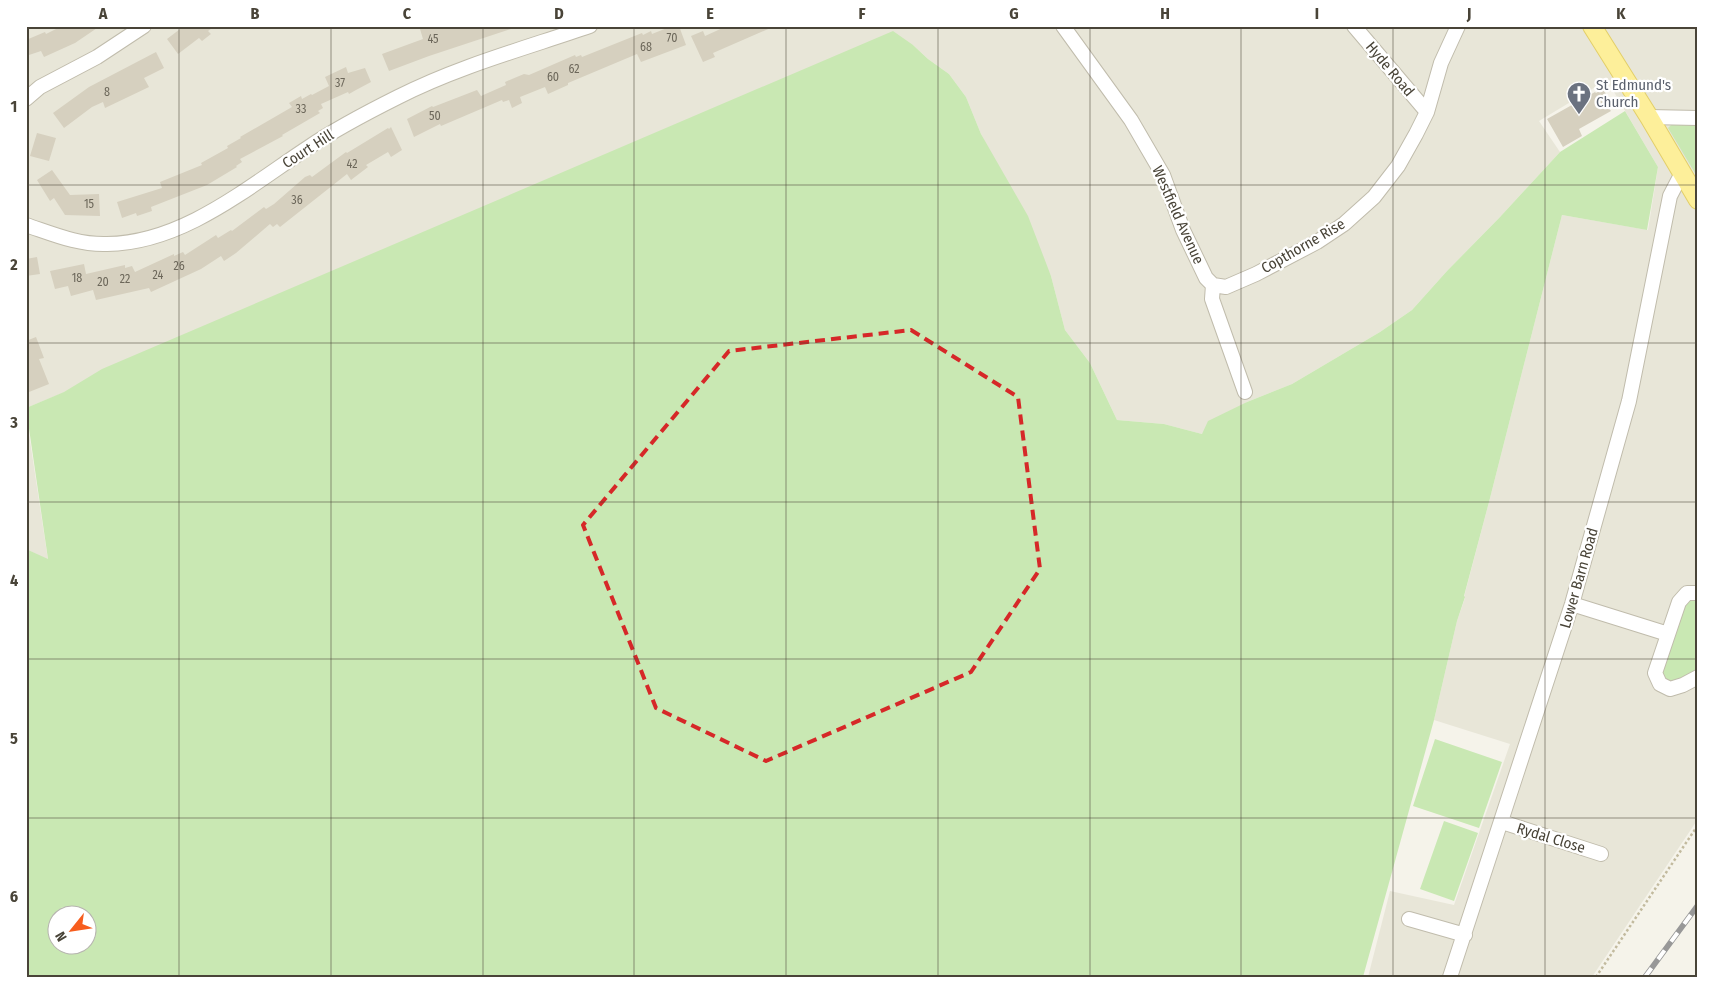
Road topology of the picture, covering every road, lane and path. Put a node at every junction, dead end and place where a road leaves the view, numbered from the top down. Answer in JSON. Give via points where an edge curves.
{"nodes":[{"id":1,"x":144,"y":26,"type":"edge"},
{"id":2,"x":590,"y":26,"type":"edge"},
{"id":3,"x":1063,"y":26,"type":"edge"},
{"id":4,"x":1354,"y":26,"type":"edge"},
{"id":5,"x":1458,"y":26,"type":"edge"},
{"id":6,"x":1592,"y":26,"type":"edge"},
{"id":7,"x":26,"y":99,"type":"edge"},
{"id":8,"x":1427,"y":112,"type":"junction"},
{"id":9,"x":1649,"y":117,"type":"junction"},
{"id":10,"x":1698,"y":118,"type":"edge"},
{"id":11,"x":1682,"y":173,"type":"junction"},
{"id":12,"x":1698,"y":200,"type":"edge"},
{"id":13,"x":26,"y":225,"type":"edge"},
{"id":14,"x":1213,"y":285,"type":"junction"},
{"id":15,"x":1246,"y":392,"type":"dead end"},
{"id":16,"x":1698,"y":593,"type":"edge"},
{"id":17,"x":1572,"y":604,"type":"junction"},
{"id":18,"x":1668,"y":634,"type":"junction"},
{"id":19,"x":1698,"y":677,"type":"edge"},
{"id":20,"x":1502,"y":822,"type":"junction"},
{"id":21,"x":1698,"y":825,"type":"edge"},
{"id":22,"x":1601,"y":854,"type":"dead end"},
{"id":23,"x":1409,"y":919,"type":"dead end"},
{"id":24,"x":1464,"y":935,"type":"junction"},
{"id":25,"x":1450,"y":977,"type":"edge"},
{"id":26,"x":1596,"y":977,"type":"edge"}],
"edges":[{"from":1,"to":7,"type":"street","via":[[97,57],[40,87]]},
{"from":2,"to":13,"type":"street","name":"Court Hill","via":[[414,89],[339,128],[210,211],[161,234],[124,243],[95,244],[67,239]]},
{"from":3,"to":14,"type":"street","name":"Westfield Avenue","via":[[1136,128],[1163,176],[1183,230],[1206,278]]},
{"from":4,"to":8,"type":"street","name":"Hyde Road"},
{"from":5,"to":8,"type":"street","name":"Copthorne Rise","via":[[1440,63]]},
{"from":6,"to":9,"type":"main road"},
{"from":8,"to":14,"type":"street","name":"Copthorne Rise","via":[[1398,166],[1374,197],[1344,224],[1256,274],[1226,287]]},
{"from":9,"to":10,"type":"street"},
{"from":9,"to":11,"type":"main road"},
{"from":11,"to":12,"type":"main road"},
{"from":11,"to":17,"type":"street","name":"Lower Barn Road","via":[[1670,196],[1629,401]]},
{"from":14,"to":15,"type":"street","name":"Westfield Avenue","via":[[1212,299]]},
{"from":16,"to":18,"type":"street","via":[[1687,593],[1679,602]]},
{"from":17,"to":18,"type":"street"},
{"from":17,"to":20,"type":"street","name":"Lower Barn Road"},
{"from":18,"to":19,"type":"street","via":[[1655,673],[1660,684],[1670,689]]},
{"from":20,"to":22,"type":"street","name":"Rydal Close"},
{"from":20,"to":24,"type":"street","name":"Lower Barn Road"},
{"from":21,"to":26,"type":"path"},
{"from":23,"to":24,"type":"street"},
{"from":24,"to":25,"type":"street","name":"Lower Barn Road"}]}
